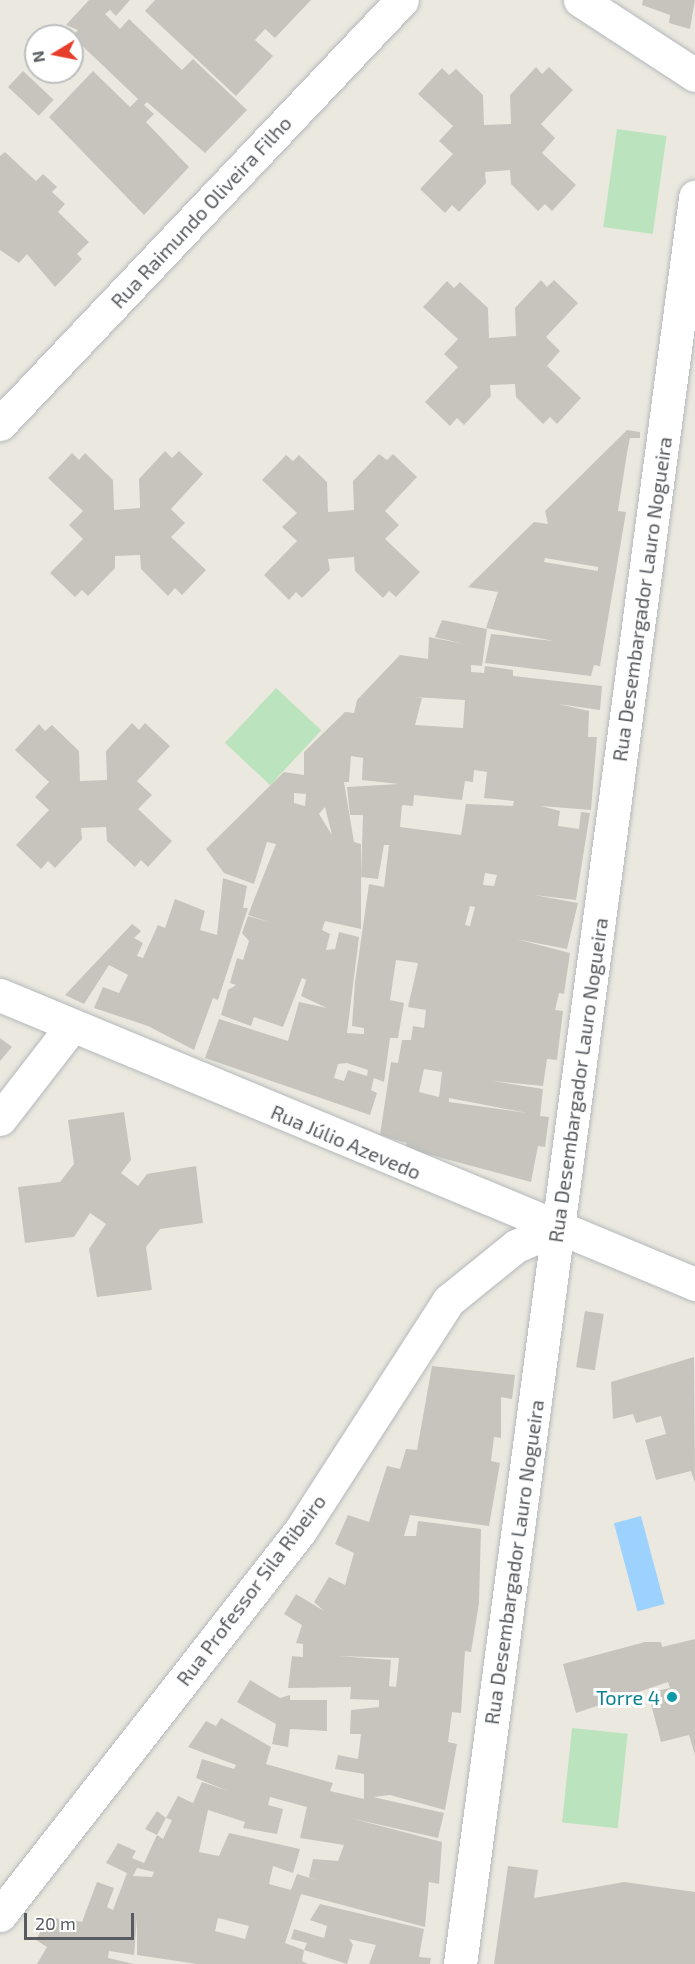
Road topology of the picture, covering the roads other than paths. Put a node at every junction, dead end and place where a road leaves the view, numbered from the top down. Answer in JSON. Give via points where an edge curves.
{"nodes":[{"id":1,"x":402,"y":0,"type":"edge"},
{"id":2,"x":580,"y":0,"type":"edge"},
{"id":3,"x":695,"y":75,"type":"edge"},
{"id":4,"x":695,"y":197,"type":"edge"},
{"id":5,"x":0,"y":424,"type":"edge"},
{"id":6,"x":0,"y":995,"type":"edge"},
{"id":7,"x":72,"y":1026,"type":"junction"},
{"id":8,"x":0,"y":1119,"type":"edge"},
{"id":9,"x":558,"y":1228,"type":"junction"},
{"id":10,"x":695,"y":1284,"type":"edge"},
{"id":11,"x":0,"y":1915,"type":"edge"},
{"id":12,"x":460,"y":1964,"type":"edge"}],
"edges":[{"from":1,"to":5,"type":"street","name":"Rua Raimundo Oliveira Filho"},
{"from":2,"to":3,"type":"street"},
{"from":4,"to":9,"type":"street","name":"Rua Desembargador Lauro Nogueira"},
{"from":6,"to":7,"type":"street","name":"Rua Júlio Azevedo"},
{"from":7,"to":8,"type":"street"},
{"from":7,"to":9,"type":"street","name":"Rua Júlio Azevedo"},
{"from":9,"to":10,"type":"street","name":"Rua Júlio Azevedo"},
{"from":9,"to":11,"type":"street","name":"Rua Professor Sila Ribeiro","via":[[516,1246],[448,1301],[300,1532]]},
{"from":9,"to":12,"type":"street","name":"Rua Desembargador Lauro Nogueira"}]}
